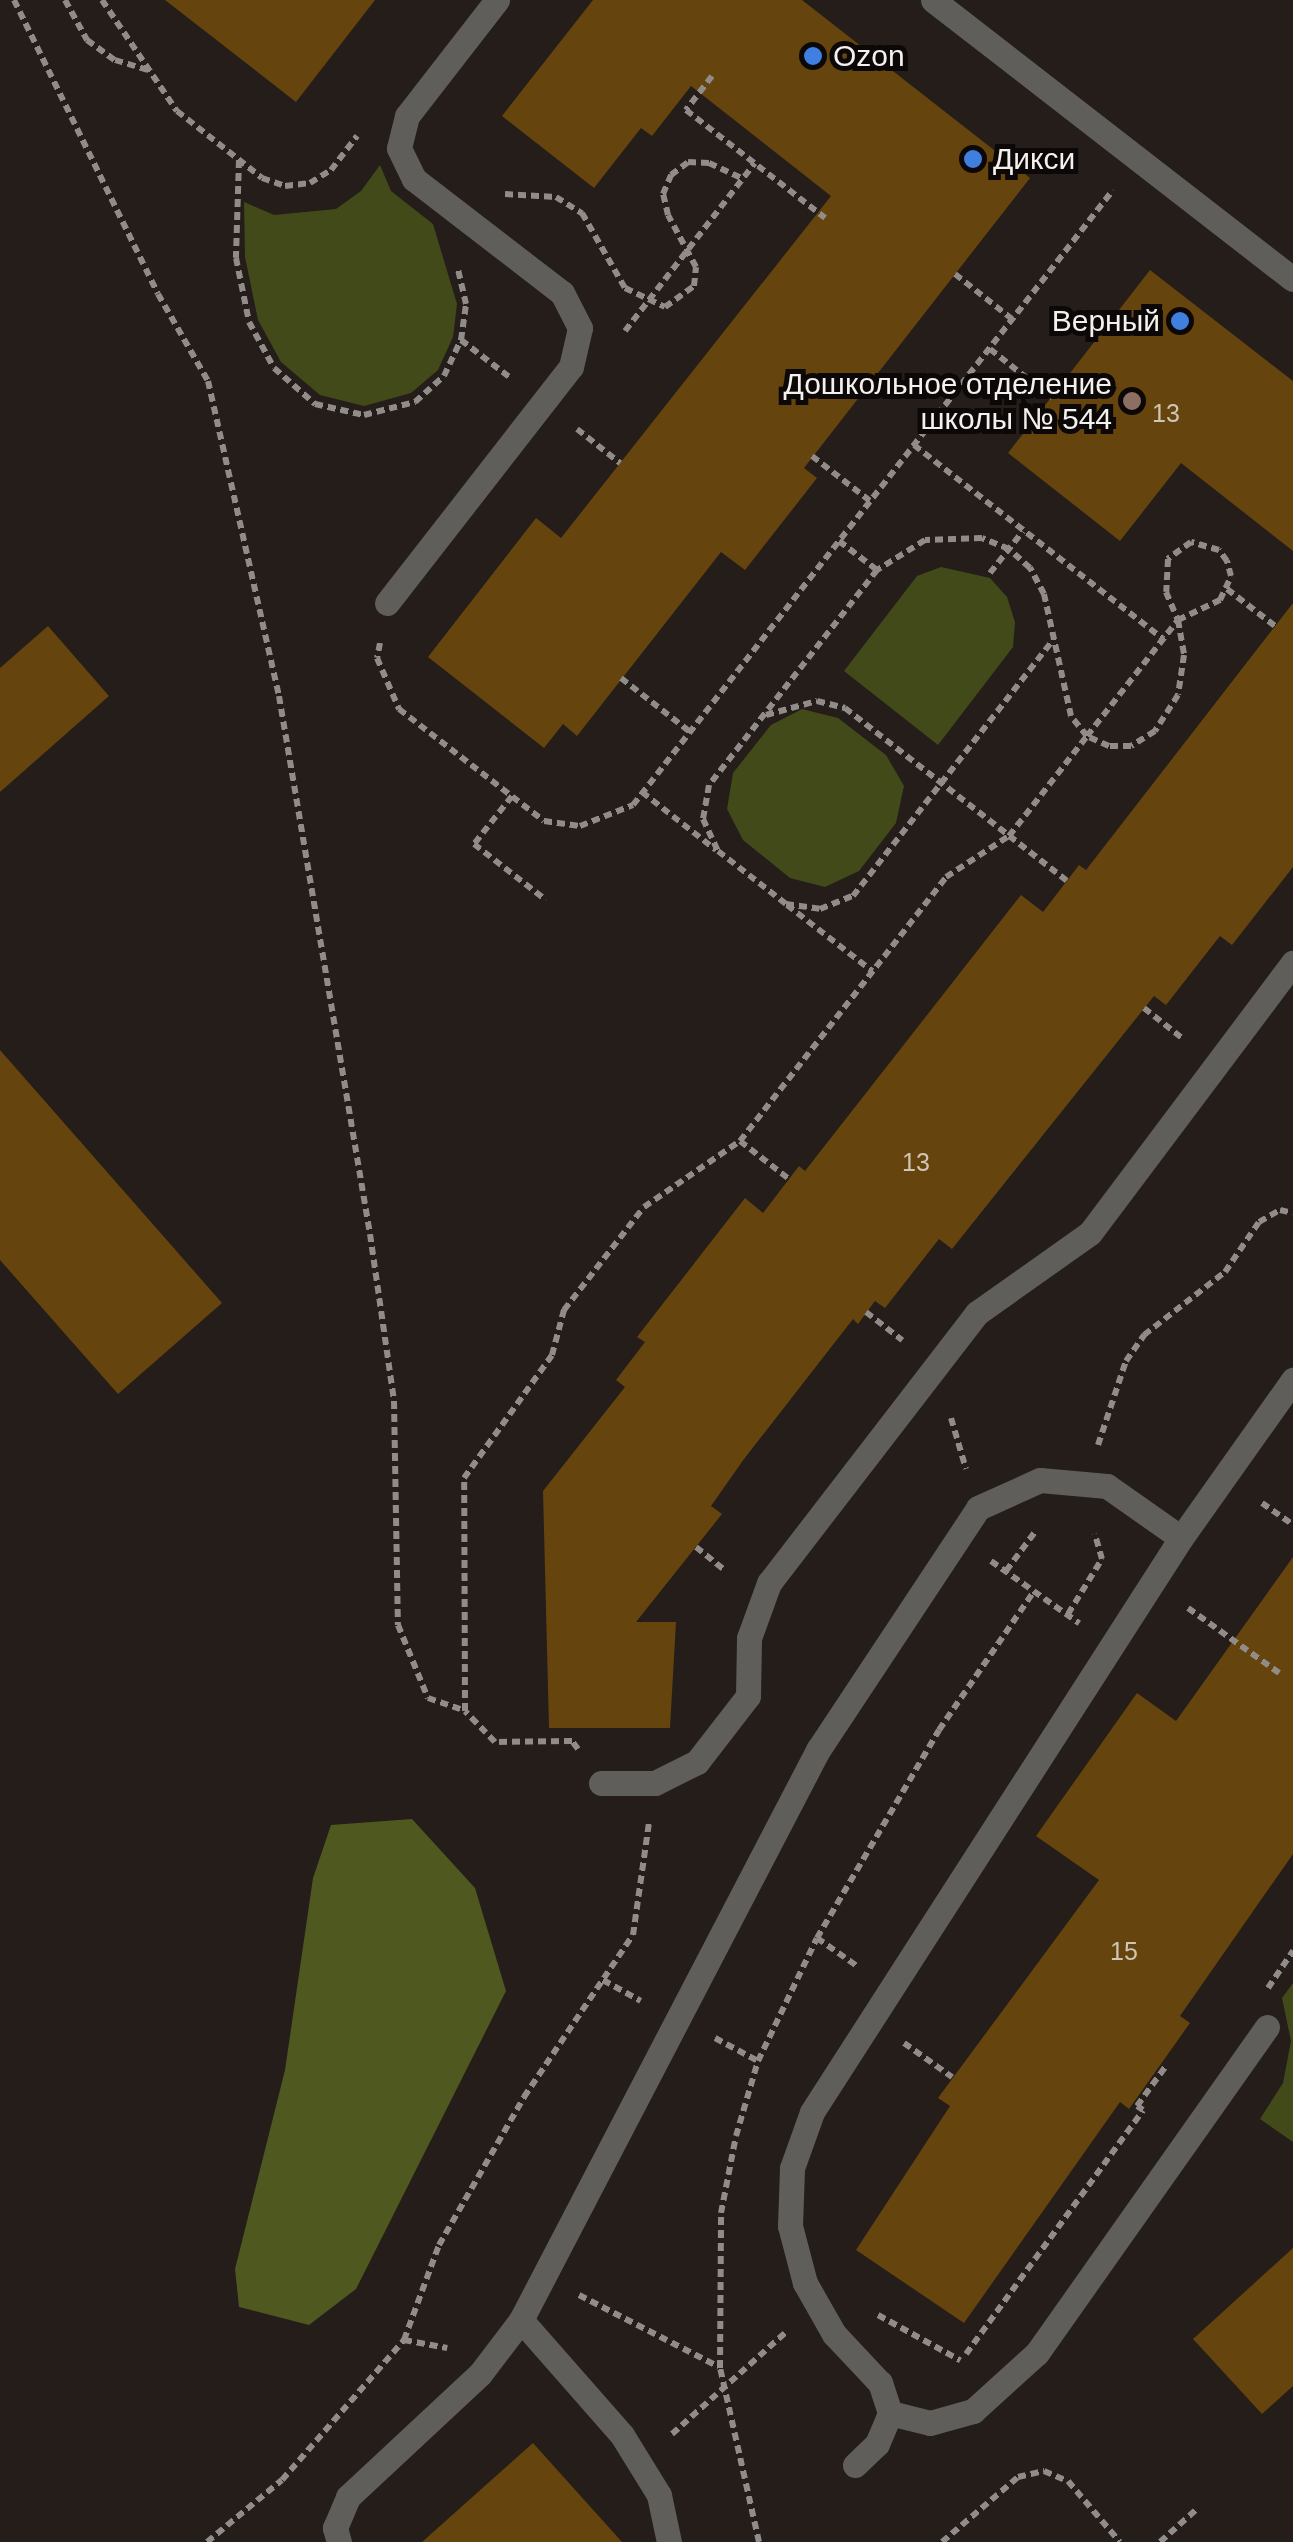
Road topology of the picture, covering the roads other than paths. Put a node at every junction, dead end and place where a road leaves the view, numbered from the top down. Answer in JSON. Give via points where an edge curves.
{"nodes":[{"id":1,"x":497,"y":0,"type":"edge"},
{"id":2,"x":933,"y":0,"type":"edge"},
{"id":3,"x":1293,"y":279,"type":"edge"},
{"id":4,"x":387,"y":602,"type":"road end"},
{"id":5,"x":1293,"y":963,"type":"edge"},
{"id":6,"x":1293,"y":1380,"type":"edge"},
{"id":7,"x":1182,"y":1538,"type":"junction"},
{"id":8,"x":600,"y":1783,"type":"road end"},
{"id":9,"x":1267,"y":2026,"type":"dead end"},
{"id":10,"x":520,"y":2320,"type":"junction"},
{"id":11,"x":890,"y":2414,"type":"junction"},
{"id":12,"x":854,"y":2465,"type":"dead end"},
{"id":13,"x":339,"y":2542,"type":"edge"},
{"id":14,"x":669,"y":2542,"type":"edge"}],
"edges":[{"from":1,"to":4,"type":"lane","via":[[407,116],[399,148],[414,178],[562,293],[580,328],[571,367]]},
{"from":2,"to":3,"type":"lane"},
{"from":5,"to":8,"type":"lane","via":[[1090,1233],[977,1313],[768,1583],[749,1638],[748,1696],[696,1762],[655,1782]]},
{"from":6,"to":7,"type":"lane"},
{"from":7,"to":10,"type":"lane","via":[[1107,1486],[1040,1480],[978,1508],[818,1750]]},
{"from":7,"to":11,"type":"lane","via":[[812,2112],[792,2168],[790,2226],[817,2305],[880,2383]]},
{"from":9,"to":11,"type":"lane","via":[[1036,2353],[972,2411],[930,2423]]},
{"from":10,"to":13,"type":"lane","via":[[480,2374],[348,2497],[335,2528]]},
{"from":10,"to":14,"type":"lane","via":[[640,2463],[659,2495]]},
{"from":11,"to":12,"type":"lane","via":[[877,2444]]}]}
